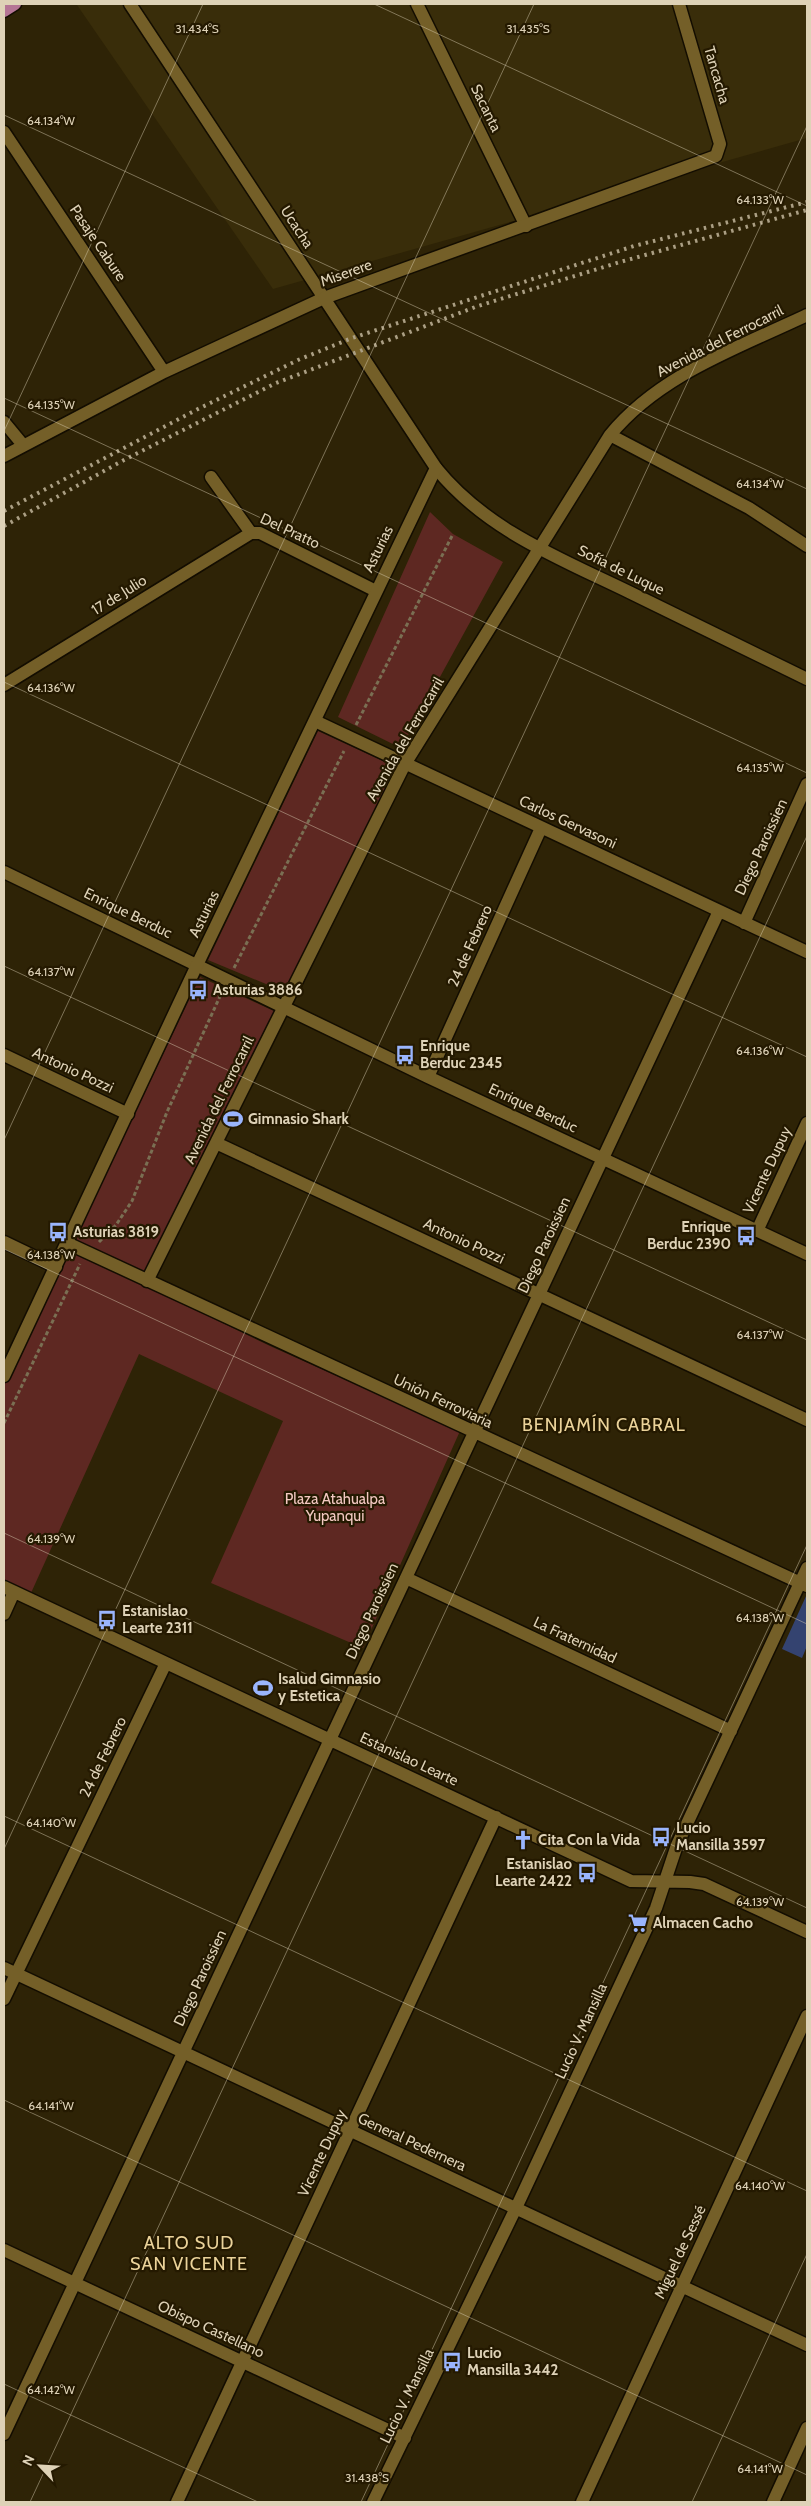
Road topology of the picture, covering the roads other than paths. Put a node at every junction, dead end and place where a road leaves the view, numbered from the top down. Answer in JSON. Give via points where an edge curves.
{"nodes":[{"id":1,"x":14,"y":4,"type":"edge"},
{"id":2,"x":130,"y":4,"type":"edge"},
{"id":3,"x":417,"y":4,"type":"edge"},
{"id":4,"x":679,"y":4,"type":"edge"},
{"id":5,"x":4,"y":11,"type":"edge"},
{"id":6,"x":4,"y":132,"type":"edge"},
{"id":7,"x":716,"y":156,"type":"joint"},
{"id":8,"x":526,"y":226,"type":"junction"},
{"id":9,"x":324,"y":298,"type":"junction"},
{"id":10,"x":807,"y":315,"type":"edge"},
{"id":11,"x":164,"y":372,"type":"junction"},
{"id":12,"x":4,"y":422,"type":"edge"},
{"id":13,"x":610,"y":435,"type":"junction"},
{"id":14,"x":23,"y":445,"type":"junction"},
{"id":15,"x":4,"y":456,"type":"edge"},
{"id":16,"x":436,"y":468,"type":"junction"},
{"id":17,"x":211,"y":477,"type":"dead end"},
{"id":18,"x":251,"y":533,"type":"junction"},
{"id":19,"x":807,"y":546,"type":"edge"},
{"id":20,"x":538,"y":548,"type":"junction"},
{"id":21,"x":376,"y":591,"type":"junction"},
{"id":22,"x":807,"y":679,"type":"edge"},
{"id":23,"x":4,"y":685,"type":"edge"},
{"id":24,"x":315,"y":722,"type":"junction"},
{"id":25,"x":405,"y":764,"type":"junction"},
{"id":26,"x":807,"y":784,"type":"edge"},
{"id":27,"x":541,"y":828,"type":"junction"},
{"id":28,"x":4,"y":872,"type":"edge"},
{"id":29,"x":719,"y":911,"type":"junction"},
{"id":30,"x":744,"y":923,"type":"junction"},
{"id":31,"x":807,"y":952,"type":"edge"},
{"id":32,"x":197,"y":965,"type":"junction"},
{"id":33,"x":284,"y":1006,"type":"junction"},
{"id":34,"x":4,"y":1055,"type":"edge"},
{"id":35,"x":428,"y":1077,"type":"junction"},
{"id":36,"x":128,"y":1114,"type":"junction"},
{"id":37,"x":807,"y":1124,"type":"edge"},
{"id":38,"x":216,"y":1143,"type":"junction"},
{"id":39,"x":603,"y":1159,"type":"junction"},
{"id":40,"x":757,"y":1231,"type":"junction"},
{"id":41,"x":4,"y":1242,"type":"edge"},
{"id":42,"x":67,"y":1243,"type":"junction"},
{"id":43,"x":807,"y":1254,"type":"edge"},
{"id":44,"x":56,"y":1267,"type":"junction"},
{"id":45,"x":147,"y":1281,"type":"junction"},
{"id":46,"x":539,"y":1294,"type":"junction"},
{"id":47,"x":4,"y":1376,"type":"edge"},
{"id":48,"x":807,"y":1420,"type":"edge"},
{"id":49,"x":474,"y":1433,"type":"junction"},
{"id":50,"x":807,"y":1568,"type":"edge"},
{"id":51,"x":406,"y":1578,"type":"junction"},
{"id":52,"x":804,"y":1585,"type":"edge"},
{"id":53,"x":9,"y":1590,"type":"edge"},
{"id":54,"x":4,"y":1614,"type":"edge"},
{"id":55,"x":166,"y":1663,"type":"junction"},
{"id":56,"x":731,"y":1731,"type":"junction"},
{"id":57,"x":330,"y":1740,"type":"junction"},
{"id":58,"x":496,"y":1817,"type":"junction"},
{"id":59,"x":665,"y":1882,"type":"junction"},
{"id":60,"x":807,"y":1932,"type":"edge"},
{"id":61,"x":4,"y":1968,"type":"edge"},
{"id":62,"x":16,"y":1974,"type":"junction"},
{"id":63,"x":4,"y":2000,"type":"edge"},
{"id":64,"x":807,"y":2016,"type":"edge"},
{"id":65,"x":183,"y":2053,"type":"junction"},
{"id":66,"x":350,"y":2131,"type":"junction"},
{"id":67,"x":516,"y":2208,"type":"junction"},
{"id":68,"x":4,"y":2250,"type":"edge"},
{"id":69,"x":75,"y":2283,"type":"junction"},
{"id":70,"x":682,"y":2287,"type":"junction"},
{"id":71,"x":807,"y":2345,"type":"edge"},
{"id":72,"x":243,"y":2362,"type":"junction"},
{"id":73,"x":807,"y":2428,"type":"edge"},
{"id":74,"x":4,"y":2434,"type":"edge"},
{"id":75,"x":404,"y":2438,"type":"junction"},
{"id":76,"x":177,"y":2502,"type":"edge"},
{"id":77,"x":373,"y":2502,"type":"edge"},
{"id":78,"x":582,"y":2502,"type":"edge"},
{"id":79,"x":773,"y":2502,"type":"edge"}],
"edges":[{"from":1,"to":5,"type":"main road"},
{"from":2,"to":9,"type":"street","name":"Ucacha"},
{"from":3,"to":8,"type":"street","name":"Sacanta"},
{"from":4,"to":7,"type":"street","name":"Tancacha","via":[[720,144]]},
{"from":6,"to":11,"type":"street","name":"Pasaje Cabure"},
{"from":7,"to":8,"type":"street","name":"Miserere"},
{"from":8,"to":9,"type":"street","name":"Miserere"},
{"from":9,"to":11,"type":"street","name":"Miserere"},
{"from":9,"to":16,"type":"street","name":"Ucacha"},
{"from":10,"to":13,"type":"street","name":"Avenida del Ferrocarril","via":[[677,378],[651,394]]},
{"from":11,"to":14,"type":"street","name":"Miserere"},
{"from":12,"to":14,"type":"street"},
{"from":13,"to":19,"type":"street","via":[[749,508]]},
{"from":13,"to":20,"type":"street","name":"Avenida del Ferrocarril"},
{"from":14,"to":15,"type":"street","name":"Miserere"},
{"from":16,"to":20,"type":"street","name":"Sofía de Luque","via":[[480,512]]},
{"from":16,"to":21,"type":"street","name":"Asturias"},
{"from":17,"to":18,"type":"street","name":"Del Pratto"},
{"from":18,"to":21,"type":"street","name":"Del Pratto","via":[[260,533]]},
{"from":18,"to":23,"type":"street","name":"17 de Julio"},
{"from":20,"to":22,"type":"street","name":"Sofía de Luque"},
{"from":20,"to":25,"type":"street","name":"Avenida del Ferrocarril"},
{"from":21,"to":24,"type":"street","name":"Asturias"},
{"from":24,"to":25,"type":"street","name":"Carlos Gervasoni"},
{"from":24,"to":32,"type":"street","name":"Asturias"},
{"from":25,"to":27,"type":"street","name":"Carlos Gervasoni"},
{"from":25,"to":33,"type":"street","name":"Avenida del Ferrocarril"},
{"from":26,"to":30,"type":"street","name":"Diego Paroissien"},
{"from":27,"to":29,"type":"street","name":"Carlos Gervasoni"},
{"from":27,"to":35,"type":"street","name":"24 de Febrero"},
{"from":28,"to":32,"type":"street","name":"Enrique Berduc"},
{"from":29,"to":30,"type":"street","name":"Carlos Gervasoni"},
{"from":29,"to":39,"type":"street","name":"Diego Paroissien"},
{"from":30,"to":31,"type":"street","name":"Carlos Gervasoni"},
{"from":32,"to":33,"type":"street","name":"Enrique Berduc"},
{"from":32,"to":36,"type":"street","name":"Asturias"},
{"from":33,"to":35,"type":"street","name":"Enrique Berduc"},
{"from":33,"to":38,"type":"street","name":"Avenida del Ferrocarril"},
{"from":34,"to":36,"type":"street","name":"Antonio Pozzi"},
{"from":35,"to":39,"type":"street","name":"Enrique Berduc"},
{"from":36,"to":42,"type":"street","name":"Asturias"},
{"from":37,"to":40,"type":"street","name":"Vicente Dupuy"},
{"from":38,"to":45,"type":"street","name":"Avenida del Ferrocarril"},
{"from":38,"to":46,"type":"street","name":"Antonio Pozzi"},
{"from":39,"to":40,"type":"street","name":"Enrique Berduc"},
{"from":39,"to":46,"type":"street","name":"Diego Paroissien"},
{"from":40,"to":43,"type":"street","name":"Enrique Berduc"},
{"from":41,"to":44,"type":"street"},
{"from":42,"to":44,"type":"street","name":"Asturias"},
{"from":42,"to":45,"type":"street","name":"Unión Ferroviaria"},
{"from":44,"to":47,"type":"street","name":"Asturias"},
{"from":45,"to":49,"type":"street","name":"Unión Ferroviaria"},
{"from":46,"to":48,"type":"street","name":"Antonio Pozzi"},
{"from":46,"to":49,"type":"street","name":"Diego Paroissien"},
{"from":49,"to":51,"type":"street","name":"Diego Paroissien"},
{"from":49,"to":52,"type":"street","name":"Unión Ferroviaria"},
{"from":50,"to":52,"type":"street","name":"Lucio V. Mansilla"},
{"from":51,"to":56,"type":"street","name":"La Fraternidad"},
{"from":51,"to":57,"type":"street","name":"Diego Paroissien"},
{"from":52,"to":56,"type":"street","name":"Lucio V. Mansilla"},
{"from":53,"to":54,"type":"street"},
{"from":53,"to":55,"type":"street","name":"Estanislao Learte"},
{"from":55,"to":57,"type":"street","name":"Estanislao Learte"},
{"from":55,"to":62,"type":"street","name":"24 de Febrero"},
{"from":56,"to":59,"type":"street","name":"Lucio V. Mansilla","via":[[677,1845]]},
{"from":57,"to":58,"type":"street","name":"Estanislao Learte"},
{"from":57,"to":65,"type":"street","name":"Diego Paroissien"},
{"from":58,"to":59,"type":"street","name":"Estanislao Learte","via":[[631,1881]]},
{"from":58,"to":66,"type":"street","name":"Vicente Dupuy"},
{"from":59,"to":60,"type":"street","name":"Estanislao Learte","via":[[704,1884]]},
{"from":59,"to":67,"type":"street","name":"Lucio V. Mansilla","via":[[656,1908]]},
{"from":61,"to":62,"type":"street","name":"General Pedernera"},
{"from":62,"to":63,"type":"street","name":"24 de Febrero"},
{"from":62,"to":65,"type":"street","name":"General Pedernera"},
{"from":64,"to":70,"type":"street","name":"Miguel de Sessé"},
{"from":65,"to":66,"type":"street","name":"General Pedernera"},
{"from":65,"to":69,"type":"street","name":"Diego Paroissien"},
{"from":66,"to":67,"type":"street","name":"General Pedernera"},
{"from":66,"to":72,"type":"street","name":"Vicente Dupuy"},
{"from":67,"to":70,"type":"street","name":"General Pedernera"},
{"from":67,"to":75,"type":"street","name":"Lucio V. Mansilla"},
{"from":68,"to":69,"type":"street","name":"Obispo Castellano"},
{"from":69,"to":72,"type":"street","name":"Obispo Castellano"},
{"from":69,"to":74,"type":"street","name":"Diego Paroissien"},
{"from":70,"to":71,"type":"street","name":"General Pedernera"},
{"from":70,"to":78,"type":"street","name":"Miguel de Sessé"},
{"from":72,"to":75,"type":"street","name":"Obispo Castellano"},
{"from":72,"to":76,"type":"street","name":"Vicente Dupuy"},
{"from":73,"to":79,"type":"street"},
{"from":75,"to":77,"type":"street","name":"Lucio V. Mansilla"}]}
